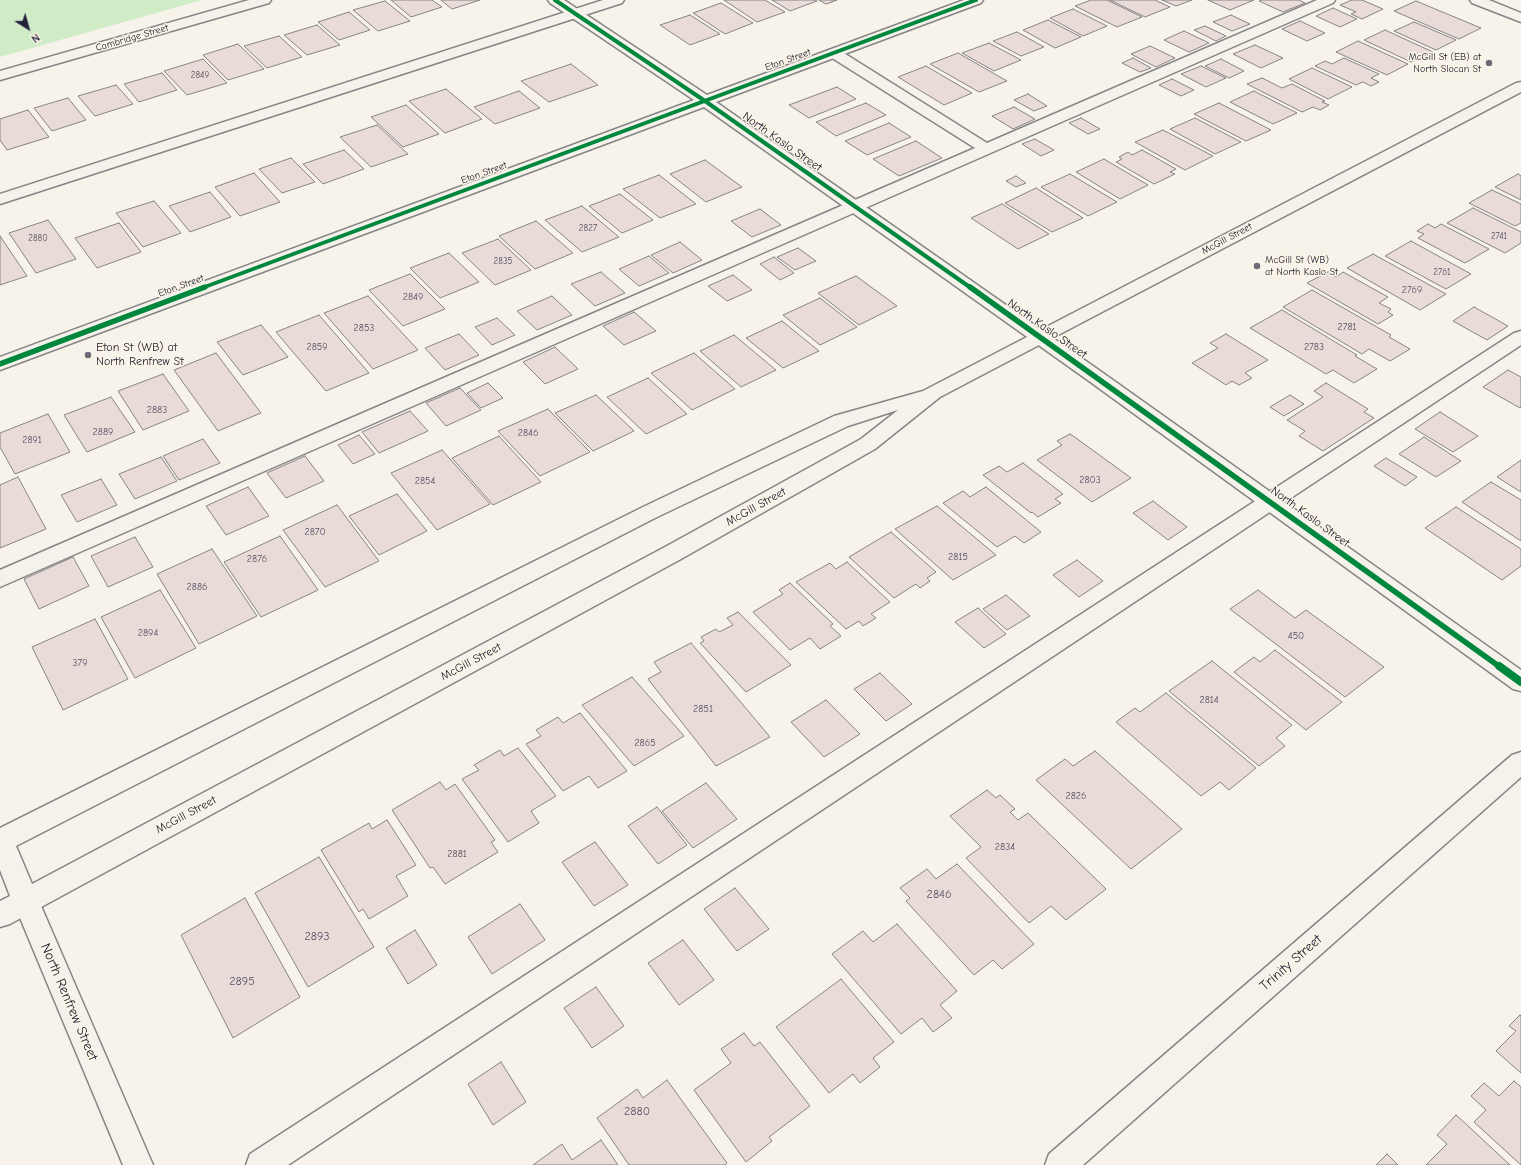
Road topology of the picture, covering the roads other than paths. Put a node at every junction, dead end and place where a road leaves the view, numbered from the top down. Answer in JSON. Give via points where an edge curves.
{"nodes":[{"id":1,"x":264,"y":0,"type":"edge"},
{"id":2,"x":555,"y":0,"type":"edge"},
{"id":3,"x":617,"y":0,"type":"edge"},
{"id":4,"x":976,"y":0,"type":"edge"},
{"id":5,"x":1328,"y":0,"type":"edge"},
{"id":6,"x":1477,"y":0,"type":"edge"},
{"id":7,"x":575,"y":14,"type":"junction"},
{"id":8,"x":1521,"y":18,"type":"edge"},
{"id":9,"x":834,"y":53,"type":"junction"},
{"id":10,"x":0,"y":76,"type":"edge"},
{"id":11,"x":1521,"y":86,"type":"edge"},
{"id":12,"x":705,"y":101,"type":"junction"},
{"id":13,"x":987,"y":149,"type":"junction"},
{"id":14,"x":0,"y":199,"type":"edge"},
{"id":15,"x":855,"y":206,"type":"junction"},
{"id":16,"x":1039,"y":337,"type":"junction"},
{"id":17,"x":1521,"y":337,"type":"edge"},
{"id":18,"x":0,"y":364,"type":"edge"},
{"id":19,"x":933,"y":393,"type":"junction"},
{"id":20,"x":1270,"y":502,"type":"junction"},
{"id":21,"x":0,"y":579,"type":"edge"},
{"id":22,"x":1521,"y":682,"type":"edge"},
{"id":23,"x":1521,"y":762,"type":"edge"},
{"id":24,"x":0,"y":841,"type":"edge"},
{"id":25,"x":26,"y":901,"type":"junction"},
{"id":26,"x":0,"y":915,"type":"edge"},
{"id":27,"x":138,"y":1165,"type":"edge"},
{"id":28,"x":260,"y":1165,"type":"edge"},
{"id":29,"x":1060,"y":1165,"type":"edge"}],
"edges":[{"from":1,"to":10,"type":"street","name":"Cambridge Street"},
{"from":2,"to":7,"type":"street","name":"North Kaslo Street"},
{"from":3,"to":7,"type":"street"},
{"from":4,"to":9,"type":"street","name":"Eton Street"},
{"from":5,"to":13,"type":"street"},
{"from":6,"to":8,"type":"street"},
{"from":7,"to":12,"type":"street","name":"North Kaslo Street"},
{"from":7,"to":14,"type":"street"},
{"from":9,"to":12,"type":"street","name":"Eton Street"},
{"from":9,"to":13,"type":"street"},
{"from":11,"to":16,"type":"street","name":"McGill Street"},
{"from":12,"to":15,"type":"street","name":"North Kaslo Street"},
{"from":12,"to":18,"type":"street","name":"Eton Street"},
{"from":13,"to":15,"type":"street"},
{"from":15,"to":16,"type":"street","name":"North Kaslo Street"},
{"from":15,"to":21,"type":"street"},
{"from":16,"to":19,"type":"street","name":"McGill Street"},
{"from":16,"to":20,"type":"street","name":"North Kaslo Street"},
{"from":17,"to":20,"type":"street"},
{"from":19,"to":24,"type":"street","name":"McGill Street","via":[[841,421],[650,512]]},
{"from":19,"to":25,"type":"street","name":"McGill Street","via":[[868,444],[673,553]]},
{"from":20,"to":22,"type":"street","name":"North Kaslo Street"},
{"from":20,"to":28,"type":"street"},
{"from":23,"to":29,"type":"street","name":"Trinity Street"},
{"from":24,"to":25,"type":"street","name":"North Renfrew Street"},
{"from":25,"to":26,"type":"street","name":"McGill Street"},
{"from":25,"to":27,"type":"street","name":"North Renfrew Street"}]}
